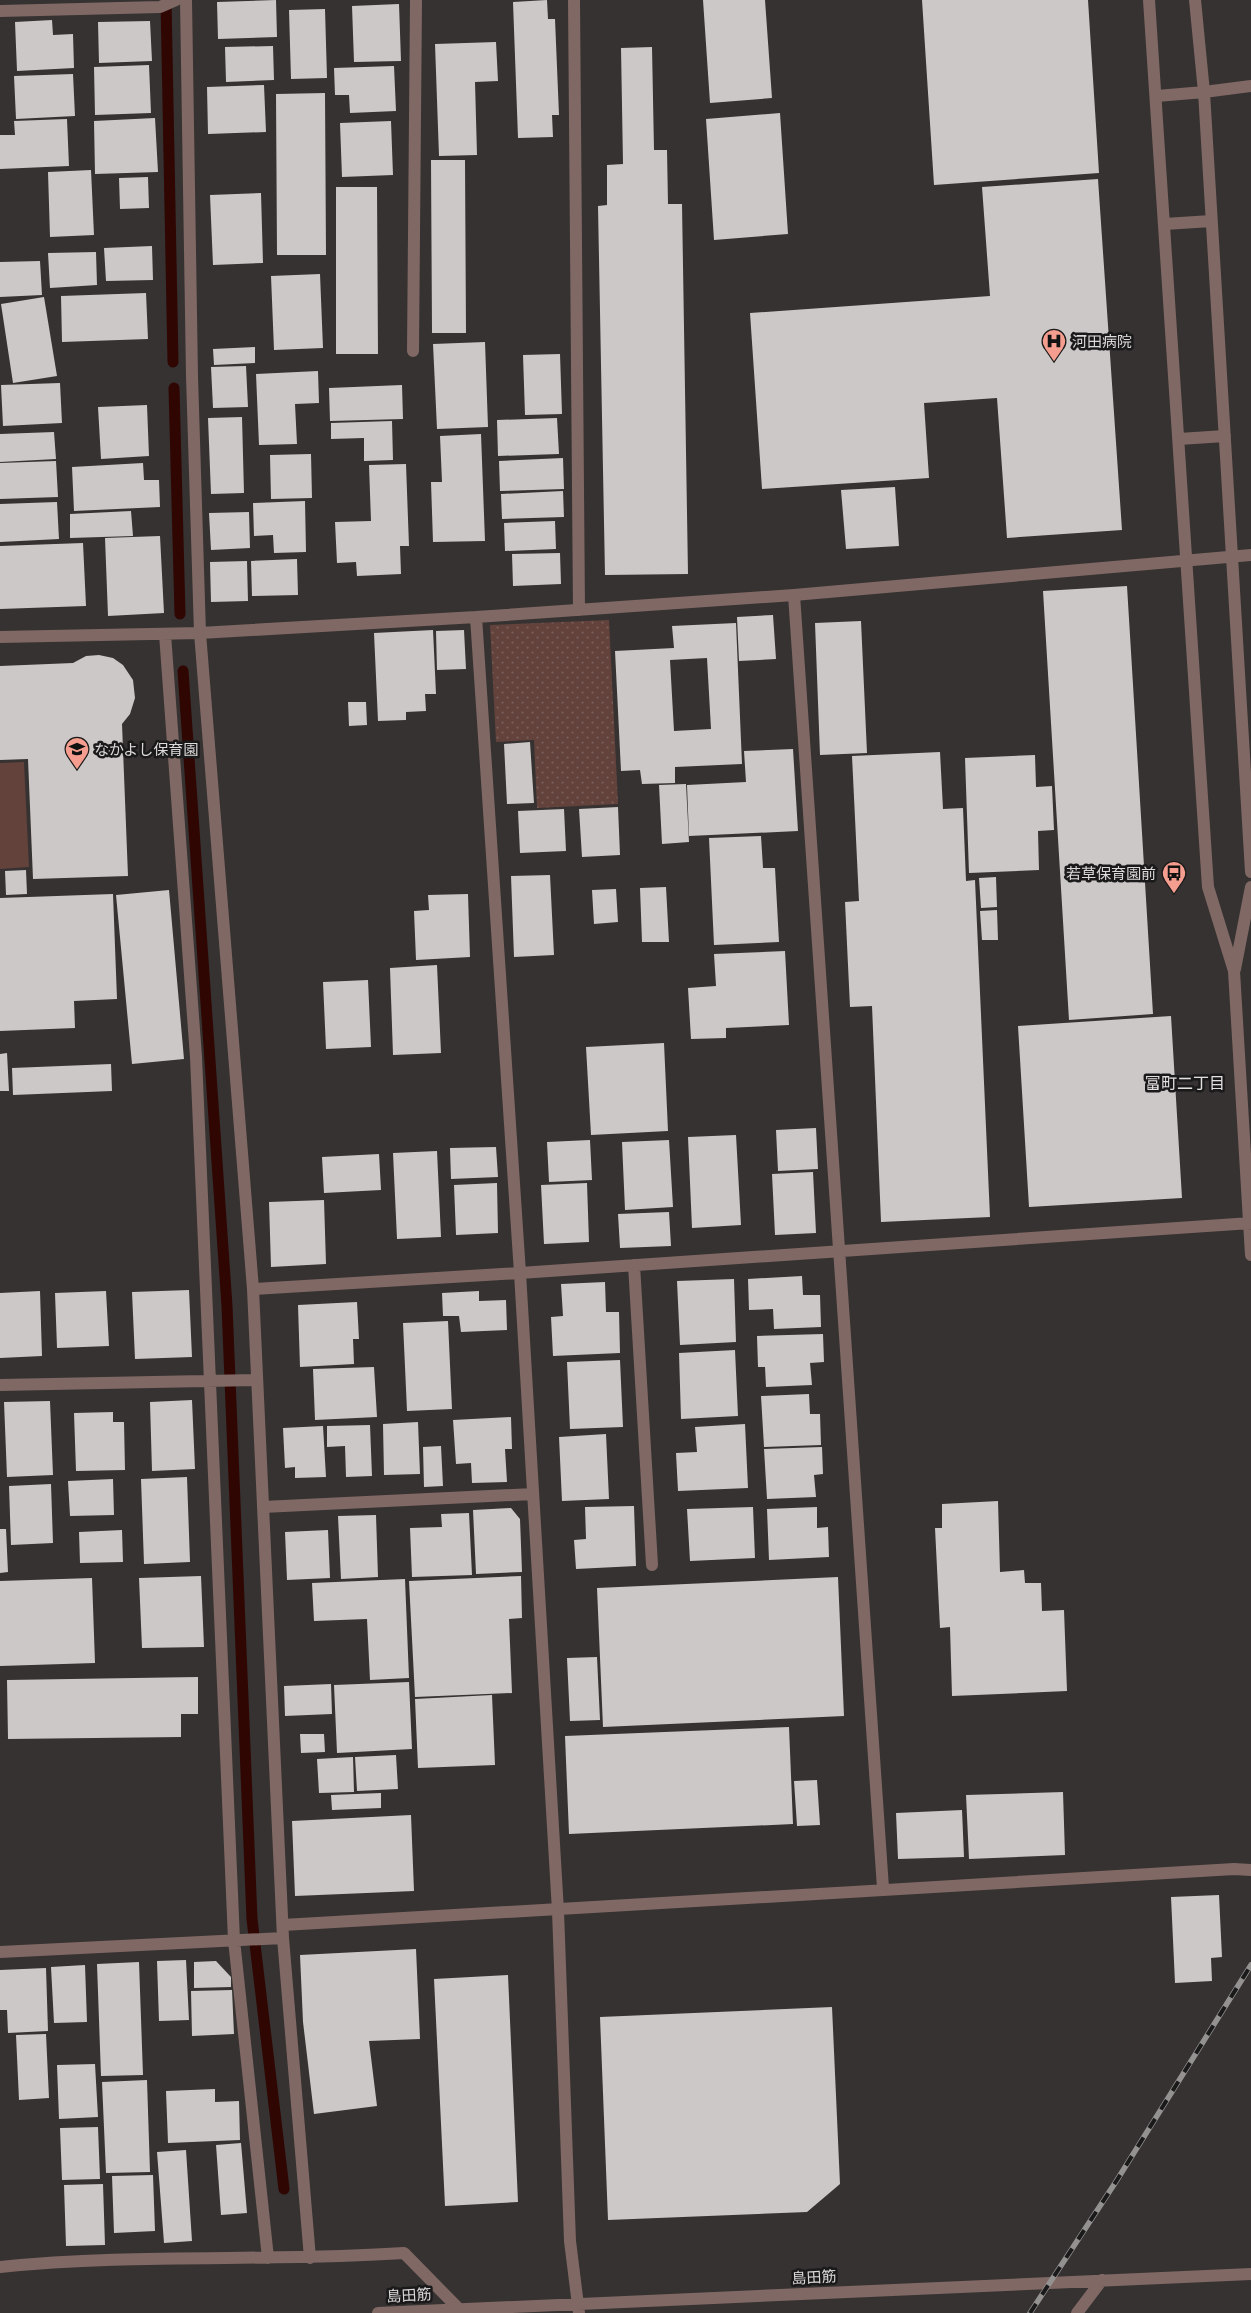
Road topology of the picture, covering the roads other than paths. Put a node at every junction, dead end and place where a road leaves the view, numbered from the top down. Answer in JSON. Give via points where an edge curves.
{"nodes":[{"id":1,"x":176,"y":0,"type":"edge"},
{"id":2,"x":186,"y":0,"type":"edge"},
{"id":3,"x":416,"y":0,"type":"edge"},
{"id":4,"x":574,"y":0,"type":"edge"},
{"id":5,"x":1150,"y":0,"type":"edge"},
{"id":6,"x":1195,"y":0,"type":"edge"},
{"id":7,"x":0,"y":11,"type":"edge"},
{"id":8,"x":1251,"y":86,"type":"edge"},
{"id":9,"x":1204,"y":92,"type":"junction"},
{"id":10,"x":1157,"y":96,"type":"junction"},
{"id":11,"x":1211,"y":221,"type":"junction"},
{"id":12,"x":1166,"y":224,"type":"junction"},
{"id":13,"x":413,"y":351,"type":"dead end"},
{"id":14,"x":1225,"y":436,"type":"junction"},
{"id":15,"x":1179,"y":439,"type":"junction"},
{"id":16,"x":1251,"y":555,"type":"edge"},
{"id":17,"x":1233,"y":557,"type":"junction"},
{"id":18,"x":1188,"y":561,"type":"junction"},
{"id":19,"x":794,"y":595,"type":"junction"},
{"id":20,"x":579,"y":610,"type":"junction"},
{"id":21,"x":476,"y":617,"type":"junction"},
{"id":22,"x":200,"y":633,"type":"junction"},
{"id":23,"x":165,"y":634,"type":"junction"},
{"id":24,"x":0,"y":637,"type":"edge"},
{"id":25,"x":1251,"y":872,"type":"edge"},
{"id":26,"x":1251,"y":887,"type":"edge"},
{"id":27,"x":1234,"y":971,"type":"junction"},
{"id":28,"x":1250,"y":1223,"type":"edge"},
{"id":29,"x":838,"y":1251,"type":"junction"},
{"id":30,"x":1251,"y":1255,"type":"edge"},
{"id":31,"x":634,"y":1265,"type":"junction"},
{"id":32,"x":520,"y":1273,"type":"junction"},
{"id":33,"x":253,"y":1289,"type":"junction"},
{"id":34,"x":212,"y":1380,"type":"junction"},
{"id":35,"x":250,"y":1380,"type":"junction"},
{"id":36,"x":0,"y":1384,"type":"edge"},
{"id":37,"x":533,"y":1494,"type":"junction"},
{"id":38,"x":263,"y":1507,"type":"junction"},
{"id":39,"x":652,"y":1565,"type":"dead end"},
{"id":40,"x":1251,"y":1870,"type":"edge"},
{"id":41,"x":883,"y":1888,"type":"junction"},
{"id":42,"x":558,"y":1911,"type":"junction"},
{"id":43,"x":283,"y":1932,"type":"junction"},
{"id":44,"x":238,"y":1940,"type":"junction"},
{"id":45,"x":0,"y":1952,"type":"edge"},
{"id":46,"x":268,"y":2258,"type":"junction"},
{"id":47,"x":310,"y":2258,"type":"junction"},
{"id":48,"x":0,"y":2267,"type":"edge"},
{"id":49,"x":1251,"y":2274,"type":"edge"},
{"id":50,"x":1102,"y":2280,"type":"junction"},
{"id":51,"x":579,"y":2309,"type":"edge"},
{"id":52,"x":458,"y":2311,"type":"edge"},
{"id":53,"x":378,"y":2313,"type":"edge"},
{"id":54,"x":1078,"y":2313,"type":"edge"}],
"edges":[{"from":1,"to":7,"type":"street","via":[[160,7]]},
{"from":2,"to":22,"type":"street"},
{"from":3,"to":13,"type":"street"},
{"from":4,"to":20,"type":"street"},
{"from":5,"to":10,"type":"street"},
{"from":6,"to":9,"type":"street"},
{"from":8,"to":9,"type":"street"},
{"from":9,"to":10,"type":"street"},
{"from":9,"to":11,"type":"street"},
{"from":10,"to":12,"type":"street"},
{"from":11,"to":12,"type":"street"},
{"from":11,"to":14,"type":"street"},
{"from":12,"to":15,"type":"street"},
{"from":14,"to":15,"type":"street"},
{"from":14,"to":17,"type":"street"},
{"from":15,"to":18,"type":"street"},
{"from":16,"to":17,"type":"street"},
{"from":17,"to":18,"type":"street"},
{"from":17,"to":25,"type":"street"},
{"from":18,"to":19,"type":"street"},
{"from":18,"to":27,"type":"street","via":[[1208,887]]},
{"from":19,"to":20,"type":"street"},
{"from":19,"to":29,"type":"street"},
{"from":20,"to":21,"type":"street"},
{"from":21,"to":22,"type":"street"},
{"from":21,"to":32,"type":"street"},
{"from":22,"to":23,"type":"street"},
{"from":22,"to":33,"type":"street"},
{"from":23,"to":24,"type":"street"},
{"from":23,"to":34,"type":"street","via":[[196,1057]]},
{"from":26,"to":27,"type":"street"},
{"from":27,"to":28,"type":"street"},
{"from":28,"to":29,"type":"street"},
{"from":28,"to":30,"type":"street"},
{"from":29,"to":31,"type":"street"},
{"from":29,"to":41,"type":"street"},
{"from":31,"to":32,"type":"street"},
{"from":31,"to":39,"type":"street"},
{"from":32,"to":33,"type":"street"},
{"from":32,"to":37,"type":"street"},
{"from":33,"to":35,"type":"street"},
{"from":34,"to":35,"type":"street"},
{"from":34,"to":36,"type":"street"},
{"from":34,"to":44,"type":"street"},
{"from":35,"to":38,"type":"street"},
{"from":37,"to":38,"type":"street"},
{"from":37,"to":42,"type":"street"},
{"from":38,"to":43,"type":"street"},
{"from":40,"to":41,"type":"street"},
{"from":41,"to":42,"type":"street"},
{"from":42,"to":43,"type":"street"},
{"from":42,"to":51,"type":"street","via":[[570,2241]]},
{"from":43,"to":44,"type":"street","via":[[267,1939]]},
{"from":43,"to":47,"type":"street"},
{"from":44,"to":45,"type":"street"},
{"from":44,"to":46,"type":"street"},
{"from":46,"to":47,"type":"street"},
{"from":46,"to":48,"type":"street","via":[[57,2261]]},
{"from":47,"to":52,"type":"street","via":[[404,2253]]},
{"from":49,"to":50,"type":"street","name":"島田筋"},
{"from":50,"to":51,"type":"street","name":"島田筋"},
{"from":50,"to":54,"type":"street"},
{"from":51,"to":52,"type":"street","name":"島田筋"},
{"from":52,"to":53,"type":"street","name":"島田筋"}]}
